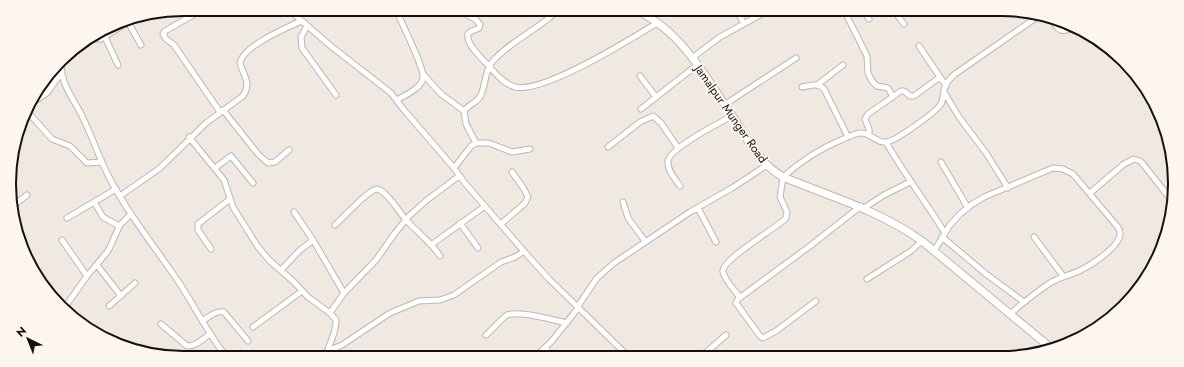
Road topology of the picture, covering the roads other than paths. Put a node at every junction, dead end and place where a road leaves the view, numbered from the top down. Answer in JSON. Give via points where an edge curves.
{"nodes":[{"id":1,"x":191,"y":16,"type":"edge"},
{"id":2,"x":296,"y":16,"type":"edge"},
{"id":3,"x":399,"y":16,"type":"edge"},
{"id":4,"x":469,"y":16,"type":"edge"},
{"id":5,"x":552,"y":16,"type":"edge"},
{"id":6,"x":646,"y":16,"type":"edge"},
{"id":7,"x":740,"y":16,"type":"edge"},
{"id":8,"x":758,"y":16,"type":"edge"},
{"id":9,"x":847,"y":16,"type":"edge"},
{"id":10,"x":867,"y":16,"type":"edge"},
{"id":11,"x":898,"y":16,"type":"edge"},
{"id":12,"x":869,"y":19,"type":"dead end"},
{"id":13,"x":1033,"y":19,"type":"edge"},
{"id":14,"x":301,"y":21,"type":"junction"},
{"id":15,"x":657,"y":23,"type":"junction"},
{"id":16,"x":132,"y":24,"type":"edge"},
{"id":17,"x":744,"y":24,"type":"junction"},
{"id":18,"x":904,"y":24,"type":"dead end"},
{"id":19,"x":1055,"y":25,"type":"edge"},
{"id":20,"x":307,"y":26,"type":"junction"},
{"id":21,"x":116,"y":30,"type":"edge"},
{"id":22,"x":1068,"y":30,"type":"edge"},
{"id":23,"x":105,"y":37,"type":"junction"},
{"id":24,"x":99,"y":39,"type":"edge"},
{"id":25,"x":141,"y":45,"type":"dead end"},
{"id":26,"x":919,"y":46,"type":"dead end"},
{"id":27,"x":692,"y":58,"type":"junction"},
{"id":28,"x":796,"y":58,"type":"dead end"},
{"id":29,"x":118,"y":65,"type":"dead end"},
{"id":30,"x":697,"y":65,"type":"junction"},
{"id":31,"x":843,"y":65,"type":"dead end"},
{"id":32,"x":489,"y":66,"type":"junction"},
{"id":33,"x":61,"y":69,"type":"edge"},
{"id":34,"x":61,"y":73,"type":"junction"},
{"id":35,"x":423,"y":74,"type":"junction"},
{"id":36,"x":640,"y":76,"type":"dead end"},
{"id":37,"x":940,"y":77,"type":"junction"},
{"id":38,"x":817,"y":85,"type":"junction"},
{"id":39,"x":946,"y":86,"type":"junction"},
{"id":40,"x":802,"y":87,"type":"dead end"},
{"id":41,"x":944,"y":92,"type":"junction"},
{"id":42,"x":336,"y":95,"type":"dead end"},
{"id":43,"x":656,"y":97,"type":"junction"},
{"id":44,"x":39,"y":98,"type":"edge"},
{"id":45,"x":893,"y":98,"type":"junction"},
{"id":46,"x":397,"y":100,"type":"junction"},
{"id":47,"x":724,"y":105,"type":"junction"},
{"id":48,"x":641,"y":109,"type":"dead end"},
{"id":49,"x":222,"y":111,"type":"junction"},
{"id":50,"x":464,"y":111,"type":"junction"},
{"id":51,"x":31,"y":115,"type":"edge"},
{"id":52,"x":732,"y":116,"type":"junction"},
{"id":53,"x":869,"y":135,"type":"junction"},
{"id":54,"x":848,"y":136,"type":"junction"},
{"id":55,"x":190,"y":137,"type":"junction"},
{"id":56,"x":886,"y":142,"type":"junction"},
{"id":57,"x":476,"y":143,"type":"junction"},
{"id":58,"x":608,"y":147,"type":"dead end"},
{"id":59,"x":678,"y":148,"type":"junction"},
{"id":60,"x":530,"y":149,"type":"dead end"},
{"id":61,"x":289,"y":150,"type":"dead end"},
{"id":62,"x":102,"y":162,"type":"junction"},
{"id":63,"x":941,"y":162,"type":"dead end"},
{"id":64,"x":767,"y":165,"type":"junction"},
{"id":65,"x":215,"y":168,"type":"junction"},
{"id":66,"x":454,"y":168,"type":"junction"},
{"id":67,"x":512,"y":172,"type":"dead end"},
{"id":68,"x":459,"y":176,"type":"junction"},
{"id":69,"x":783,"y":177,"type":"junction"},
{"id":70,"x":910,"y":182,"type":"junction"},
{"id":71,"x":253,"y":183,"type":"dead end"},
{"id":72,"x":680,"y":186,"type":"dead end"},
{"id":73,"x":1008,"y":188,"type":"junction"},
{"id":74,"x":116,"y":189,"type":"junction"},
{"id":75,"x":1090,"y":193,"type":"junction"},
{"id":76,"x":28,"y":195,"type":"dead end"},
{"id":77,"x":120,"y":196,"type":"junction"},
{"id":78,"x":1168,"y":196,"type":"edge"},
{"id":79,"x":230,"y":199,"type":"junction"},
{"id":80,"x":94,"y":202,"type":"junction"},
{"id":81,"x":623,"y":202,"type":"dead end"},
{"id":82,"x":17,"y":203,"type":"edge"},
{"id":83,"x":485,"y":206,"type":"junction"},
{"id":84,"x":863,"y":207,"type":"junction"},
{"id":85,"x":698,"y":208,"type":"junction"},
{"id":86,"x":968,"y":208,"type":"junction"},
{"id":87,"x":294,"y":212,"type":"dead end"},
{"id":88,"x":131,"y":214,"type":"junction"},
{"id":89,"x":67,"y":218,"type":"dead end"},
{"id":90,"x":406,"y":219,"type":"junction"},
{"id":91,"x":460,"y":223,"type":"junction"},
{"id":92,"x":501,"y":224,"type":"junction"},
{"id":93,"x":119,"y":226,"type":"junction"},
{"id":94,"x":335,"y":226,"type":"dead end"},
{"id":95,"x":944,"y":235,"type":"junction"},
{"id":96,"x":1034,"y":237,"type":"dead end"},
{"id":97,"x":62,"y":240,"type":"dead end"},
{"id":98,"x":314,"y":240,"type":"junction"},
{"id":99,"x":922,"y":241,"type":"junction"},
{"id":100,"x":645,"y":242,"type":"junction"},
{"id":101,"x":716,"y":242,"type":"dead end"},
{"id":102,"x":431,"y":245,"type":"junction"},
{"id":103,"x":478,"y":248,"type":"dead end"},
{"id":104,"x":211,"y":249,"type":"dead end"},
{"id":105,"x":524,"y":251,"type":"junction"},
{"id":106,"x":934,"y":251,"type":"junction"},
{"id":107,"x":440,"y":256,"type":"dead end"},
{"id":108,"x":97,"y":265,"type":"junction"},
{"id":109,"x":281,"y":270,"type":"junction"},
{"id":110,"x":87,"y":276,"type":"junction"},
{"id":111,"x":1063,"y":276,"type":"junction"},
{"id":112,"x":867,"y":279,"type":"dead end"},
{"id":113,"x":135,"y":284,"type":"dead end"},
{"id":114,"x":302,"y":291,"type":"junction"},
{"id":115,"x":344,"y":293,"type":"junction"},
{"id":116,"x":121,"y":296,"type":"junction"},
{"id":117,"x":740,"y":298,"type":"junction"},
{"id":118,"x":816,"y":301,"type":"dead end"},
{"id":119,"x":1024,"y":302,"type":"junction"},
{"id":120,"x":67,"y":304,"type":"edge"},
{"id":121,"x":109,"y":306,"type":"dead end"},
{"id":122,"x":579,"y":307,"type":"junction"},
{"id":123,"x":330,"y":313,"type":"junction"},
{"id":124,"x":1011,"y":313,"type":"junction"},
{"id":125,"x":202,"y":321,"type":"junction"},
{"id":126,"x":566,"y":323,"type":"junction"},
{"id":127,"x":162,"y":324,"type":"dead end"},
{"id":128,"x":253,"y":327,"type":"dead end"},
{"id":129,"x":210,"y":334,"type":"junction"},
{"id":130,"x":486,"y":335,"type":"dead end"},
{"id":131,"x":726,"y":335,"type":"dead end"},
{"id":132,"x":248,"y":341,"type":"dead end"},
{"id":133,"x":1047,"y":344,"type":"edge"},
{"id":134,"x":545,"y":348,"type":"junction"},
{"id":135,"x":222,"y":351,"type":"edge"},
{"id":136,"x":328,"y":351,"type":"edge"},
{"id":137,"x":331,"y":351,"type":"edge"},
{"id":138,"x":542,"y":351,"type":"edge"},
{"id":139,"x":547,"y":351,"type":"edge"},
{"id":140,"x":623,"y":351,"type":"edge"},
{"id":141,"x":708,"y":351,"type":"edge"}],
"edges":[{"from":1,"to":49,"type":"street","via":[[163,34],[166,40],[174,44]]},
{"from":2,"to":14,"type":"street"},
{"from":3,"to":35,"type":"street"},
{"from":4,"to":32,"type":"street","via":[[480,24],[479,28],[470,32],[467,37],[471,46]]},
{"from":5,"to":32,"type":"street","via":[[511,45]]},
{"from":6,"to":15,"type":"street","name":"Jamalpur Munger Road"},
{"from":7,"to":17,"type":"street"},
{"from":8,"to":17,"type":"street"},
{"from":9,"to":45,"type":"street","via":[[867,56],[870,76],[877,86],[888,88]]},
{"from":10,"to":12,"type":"street"},
{"from":11,"to":18,"type":"street"},
{"from":13,"to":39,"type":"street","via":[[955,74]]},
{"from":14,"to":20,"type":"street"},
{"from":14,"to":49,"type":"street","via":[[254,46],[243,56],[240,63],[248,82],[246,92]]},
{"from":15,"to":27,"type":"street","name":"Jamalpur Munger Road","via":[[677,40]]},
{"from":15,"to":32,"type":"street","via":[[572,71],[526,88],[514,87]]},
{"from":16,"to":25,"type":"street"},
{"from":17,"to":27,"type":"street","via":[[720,37]]},
{"from":19,"to":22,"type":"street","via":[[1058,30]]},
{"from":20,"to":42,"type":"street","via":[[301,37],[302,48]]},
{"from":20,"to":46,"type":"street","via":[[387,89]]},
{"from":21,"to":23,"type":"street"},
{"from":23,"to":24,"type":"street"},
{"from":23,"to":29,"type":"street"},
{"from":26,"to":37,"type":"street"},
{"from":27,"to":30,"type":"street","name":"Jamalpur Munger Road"},
{"from":28,"to":47,"type":"street"},
{"from":30,"to":43,"type":"street"},
{"from":30,"to":47,"type":"street","name":"Jamalpur Munger Road"},
{"from":31,"to":38,"type":"street"},
{"from":32,"to":50,"type":"street","via":[[480,96]]},
{"from":33,"to":34,"type":"street"},
{"from":34,"to":44,"type":"street","via":[[47,93]]},
{"from":34,"to":62,"type":"street"},
{"from":35,"to":46,"type":"street","via":[[418,86]]},
{"from":35,"to":50,"type":"street","via":[[441,94]]},
{"from":36,"to":43,"type":"street"},
{"from":37,"to":39,"type":"street"},
{"from":37,"to":45,"type":"street","via":[[914,96],[903,91]]},
{"from":38,"to":40,"type":"street"},
{"from":38,"to":54,"type":"street","via":[[824,89]]},
{"from":39,"to":41,"type":"street"},
{"from":41,"to":56,"type":"street","via":[[937,109]]},
{"from":41,"to":73,"type":"street"},
{"from":43,"to":48,"type":"street"},
{"from":45,"to":53,"type":"street","via":[[866,116]]},
{"from":46,"to":66,"type":"street"},
{"from":47,"to":52,"type":"street","name":"Jamalpur Munger Road"},
{"from":49,"to":55,"type":"street"},
{"from":49,"to":61,"type":"street","via":[[268,163],[275,162]]},
{"from":50,"to":57,"type":"street","via":[[466,124]]},
{"from":51,"to":62,"type":"street","via":[[52,139],[67,144],[87,163]]},
{"from":52,"to":59,"type":"street"},
{"from":52,"to":64,"type":"street","name":"Jamalpur Munger Road"},
{"from":53,"to":54,"type":"street","via":[[859,133]]},
{"from":53,"to":56,"type":"street"},
{"from":54,"to":69,"type":"street","via":[[800,162]]},
{"from":55,"to":65,"type":"street"},
{"from":55,"to":77,"type":"street","via":[[160,168]]},
{"from":56,"to":70,"type":"street"},
{"from":57,"to":60,"type":"street","via":[[488,143],[512,152]]},
{"from":57,"to":66,"type":"street"},
{"from":58,"to":59,"type":"street","via":[[640,122],[653,116]]},
{"from":59,"to":72,"type":"street","via":[[668,161]]},
{"from":62,"to":74,"type":"street"},
{"from":63,"to":86,"type":"street"},
{"from":64,"to":69,"type":"street","name":"Jamalpur Munger Road"},
{"from":64,"to":85,"type":"street"},
{"from":65,"to":71,"type":"street","via":[[231,156]]},
{"from":65,"to":79,"type":"street","via":[[224,180]]},
{"from":66,"to":68,"type":"street"},
{"from":67,"to":92,"type":"street","via":[[528,197],[525,203]]},
{"from":68,"to":83,"type":"street"},
{"from":68,"to":90,"type":"street"},
{"from":69,"to":84,"type":"street","name":"Jamalpur Munger Road"},
{"from":69,"to":117,"type":"street","via":[[780,197],[787,212],[786,218],[732,258],[723,269]]},
{"from":70,"to":84,"type":"street"},
{"from":70,"to":95,"type":"street","via":[[928,205]]},
{"from":73,"to":75,"type":"street","via":[[1047,170],[1063,168],[1073,174]]},
{"from":73,"to":86,"type":"street","via":[[984,197]]},
{"from":74,"to":77,"type":"street"},
{"from":74,"to":80,"type":"street"},
{"from":75,"to":78,"type":"street","via":[[1124,164],[1134,159],[1143,164]]},
{"from":75,"to":111,"type":"street","via":[[1119,229],[1119,237],[1098,259],[1079,271]]},
{"from":76,"to":82,"type":"street"},
{"from":77,"to":88,"type":"street"},
{"from":79,"to":104,"type":"street","via":[[198,224],[198,230]]},
{"from":79,"to":109,"type":"street","via":[[258,247]]},
{"from":80,"to":89,"type":"street"},
{"from":80,"to":93,"type":"street","via":[[104,217]]},
{"from":81,"to":100,"type":"street","via":[[628,218]]},
{"from":83,"to":91,"type":"street"},
{"from":83,"to":92,"type":"street"},
{"from":84,"to":99,"type":"street","name":"Jamalpur Munger Road","via":[[894,222]]},
{"from":84,"to":117,"type":"street"},
{"from":85,"to":100,"type":"street"},
{"from":85,"to":101,"type":"street"},
{"from":86,"to":95,"type":"street"},
{"from":87,"to":98,"type":"street"},
{"from":88,"to":93,"type":"street"},
{"from":88,"to":125,"type":"street"},
{"from":90,"to":94,"type":"street","via":[[385,194],[375,189],[360,200]]},
{"from":90,"to":102,"type":"street"},
{"from":90,"to":115,"type":"street","via":[[376,260]]},
{"from":91,"to":102,"type":"street"},
{"from":91,"to":103,"type":"street"},
{"from":92,"to":105,"type":"street"},
{"from":93,"to":108,"type":"street","via":[[108,251]]},
{"from":95,"to":106,"type":"street"},
{"from":95,"to":119,"type":"street","via":[[986,274]]},
{"from":96,"to":111,"type":"street"},
{"from":97,"to":110,"type":"street"},
{"from":98,"to":109,"type":"street","via":[[300,250]]},
{"from":98,"to":115,"type":"street"},
{"from":99,"to":106,"type":"street","name":"Jamalpur Munger Road"},
{"from":99,"to":112,"type":"street"},
{"from":100,"to":122,"type":"street","via":[[605,270]]},
{"from":102,"to":107,"type":"street"},
{"from":105,"to":122,"type":"street"},
{"from":105,"to":137,"type":"street","via":[[501,262],[454,295],[440,300],[419,301],[390,313]]},
{"from":106,"to":124,"type":"street","name":"Jamalpur Munger Road"},
{"from":108,"to":110,"type":"street"},
{"from":108,"to":116,"type":"street"},
{"from":109,"to":114,"type":"street"},
{"from":110,"to":120,"type":"street"},
{"from":111,"to":119,"type":"street"},
{"from":113,"to":116,"type":"street"},
{"from":114,"to":123,"type":"street"},
{"from":114,"to":128,"type":"street"},
{"from":115,"to":123,"type":"street"},
{"from":116,"to":121,"type":"street"},
{"from":117,"to":118,"type":"street","via":[[736,301],[737,305],[763,338],[776,332]]},
{"from":119,"to":124,"type":"street"},
{"from":122,"to":126,"type":"street"},
{"from":122,"to":140,"type":"street"},
{"from":123,"to":136,"type":"street","via":[[336,323]]},
{"from":124,"to":133,"type":"street","name":"Jamalpur Munger Road"},
{"from":125,"to":129,"type":"street"},
{"from":125,"to":132,"type":"street","via":[[217,312],[224,312]]},
{"from":126,"to":130,"type":"street","via":[[532,315],[513,314],[504,318]]},
{"from":126,"to":134,"type":"street"},
{"from":127,"to":129,"type":"street","via":[[190,347]]},
{"from":129,"to":135,"type":"street"},
{"from":131,"to":141,"type":"street"},
{"from":134,"to":138,"type":"street"},
{"from":134,"to":139,"type":"street"}]}
